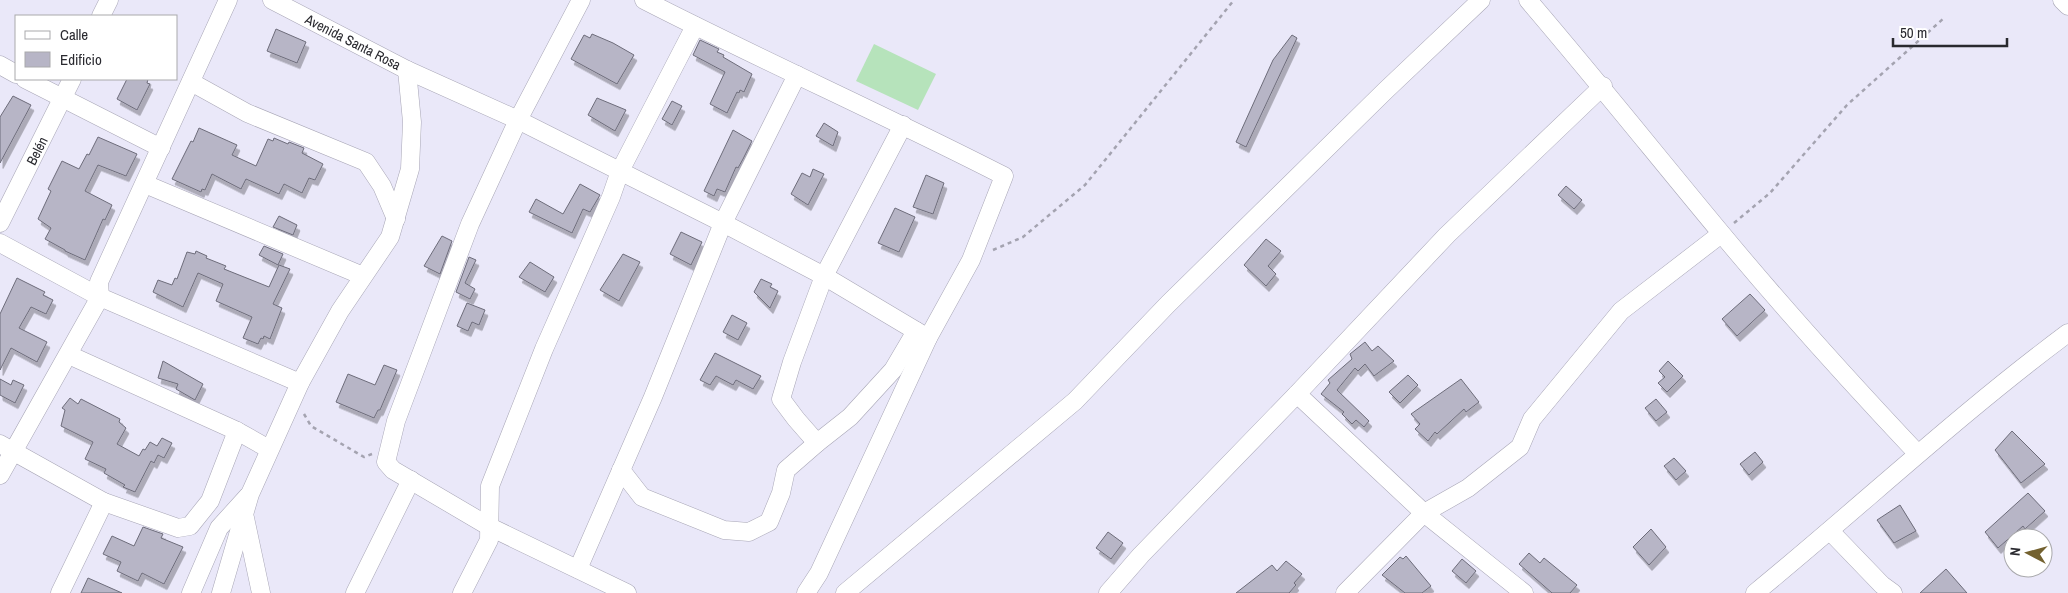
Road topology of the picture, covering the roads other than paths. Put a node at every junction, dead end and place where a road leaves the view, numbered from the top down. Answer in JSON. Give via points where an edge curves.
{"nodes":[{"id":1,"x":109,"y":0,"type":"edge"},
{"id":2,"x":228,"y":0,"type":"edge"},
{"id":3,"x":581,"y":0,"type":"edge"},
{"id":4,"x":644,"y":0,"type":"edge"},
{"id":5,"x":1481,"y":0,"type":"edge"},
{"id":6,"x":1528,"y":0,"type":"edge"},
{"id":7,"x":2062,"y":0,"type":"edge"},
{"id":8,"x":276,"y":1,"type":"edge"},
{"id":9,"x":2068,"y":6,"type":"edge"},
{"id":10,"x":102,"y":15,"type":"edge"},
{"id":11,"x":695,"y":26,"type":"junction"},
{"id":12,"x":0,"y":66,"type":"edge"},
{"id":13,"x":407,"y":70,"type":"junction"},
{"id":14,"x":15,"y":74,"type":"edge"},
{"id":15,"x":797,"y":74,"type":"junction"},
{"id":16,"x":27,"y":80,"type":"edge"},
{"id":17,"x":72,"y":80,"type":"edge"},
{"id":18,"x":191,"y":82,"type":"junction"},
{"id":19,"x":1603,"y":86,"type":"junction"},
{"id":20,"x":63,"y":98,"type":"junction"},
{"id":21,"x":518,"y":120,"type":"junction"},
{"id":22,"x":903,"y":125,"type":"junction"},
{"id":23,"x":161,"y":148,"type":"junction"},
{"id":24,"x":620,"y":171,"type":"junction"},
{"id":25,"x":145,"y":184,"type":"junction"},
{"id":26,"x":396,"y":219,"type":"junction"},
{"id":27,"x":0,"y":223,"type":"edge"},
{"id":28,"x":723,"y":223,"type":"junction"},
{"id":29,"x":1721,"y":234,"type":"junction"},
{"id":30,"x":0,"y":244,"type":"edge"},
{"id":31,"x":363,"y":276,"type":"junction"},
{"id":32,"x":824,"y":276,"type":"junction"},
{"id":33,"x":100,"y":297,"type":"junction"},
{"id":34,"x":2068,"y":332,"type":"edge"},
{"id":35,"x":922,"y":334,"type":"junction"},
{"id":36,"x":69,"y":355,"type":"junction"},
{"id":37,"x":298,"y":390,"type":"junction"},
{"id":38,"x":1297,"y":394,"type":"junction"},
{"id":39,"x":237,"y":431,"type":"junction"},
{"id":40,"x":817,"y":443,"type":"junction"},
{"id":41,"x":6,"y":447,"type":"edge"},
{"id":42,"x":269,"y":449,"type":"junction"},
{"id":43,"x":1918,"y":453,"type":"junction"},
{"id":44,"x":621,"y":470,"type":"junction"},
{"id":45,"x":0,"y":475,"type":"edge"},
{"id":46,"x":411,"y":480,"type":"junction"},
{"id":47,"x":250,"y":494,"type":"junction"},
{"id":48,"x":104,"y":502,"type":"junction"},
{"id":49,"x":1424,"y":513,"type":"junction"},
{"id":50,"x":245,"y":516,"type":"junction"},
{"id":51,"x":490,"y":527,"type":"junction"},
{"id":52,"x":1830,"y":531,"type":"junction"},
{"id":53,"x":578,"y":569,"type":"junction"},
{"id":54,"x":60,"y":593,"type":"edge"},
{"id":55,"x":190,"y":593,"type":"edge"},
{"id":56,"x":221,"y":593,"type":"edge"},
{"id":57,"x":262,"y":593,"type":"edge"},
{"id":58,"x":355,"y":593,"type":"edge"},
{"id":59,"x":462,"y":593,"type":"edge"},
{"id":60,"x":627,"y":593,"type":"edge"},
{"id":61,"x":806,"y":593,"type":"edge"},
{"id":62,"x":845,"y":593,"type":"edge"},
{"id":63,"x":1108,"y":593,"type":"edge"},
{"id":64,"x":1345,"y":593,"type":"edge"},
{"id":65,"x":1524,"y":593,"type":"edge"},
{"id":66,"x":1755,"y":593,"type":"edge"},
{"id":67,"x":1893,"y":593,"type":"edge"}],
"edges":[{"from":1,"to":10,"type":"street"},
{"from":2,"to":18,"type":"street"},
{"from":3,"to":21,"type":"street"},
{"from":4,"to":11,"type":"street"},
{"from":5,"to":62,"type":"street","via":[[1168,304],[1075,401]]},
{"from":6,"to":19,"type":"street"},
{"from":7,"to":9,"type":"street"},
{"from":8,"to":13,"type":"street","name":"Avenida Santa Rosa"},
{"from":11,"to":15,"type":"street"},
{"from":11,"to":24,"type":"street"},
{"from":12,"to":14,"type":"street"},
{"from":13,"to":21,"type":"street","name":"Avenida Santa Rosa"},
{"from":13,"to":26,"type":"street","via":[[412,122],[410,169]]},
{"from":15,"to":22,"type":"street"},
{"from":15,"to":28,"type":"street"},
{"from":16,"to":20,"type":"street"},
{"from":17,"to":20,"type":"street","name":"Belén"},
{"from":18,"to":23,"type":"street"},
{"from":18,"to":26,"type":"street","via":[[247,113],[366,162],[382,186]]},
{"from":19,"to":29,"type":"street"},
{"from":19,"to":38,"type":"street","via":[[1447,235]]},
{"from":20,"to":23,"type":"street"},
{"from":20,"to":27,"type":"street","name":"Belén"},
{"from":21,"to":24,"type":"street","name":"Avenida Santa Rosa"},
{"from":21,"to":46,"type":"street","via":[[470,224],[396,421],[386,462]]},
{"from":22,"to":32,"type":"street"},
{"from":22,"to":35,"type":"street","via":[[1004,176],[971,260]]},
{"from":23,"to":25,"type":"street"},
{"from":24,"to":28,"type":"street","name":"Avenida Santa Rosa"},
{"from":24,"to":51,"type":"street","via":[[490,486]]},
{"from":25,"to":31,"type":"street"},
{"from":25,"to":33,"type":"street","via":[[99,282]]},
{"from":26,"to":31,"type":"street","via":[[390,237]]},
{"from":28,"to":32,"type":"street","name":"Avenida Santa Rosa"},
{"from":28,"to":44,"type":"street"},
{"from":29,"to":43,"type":"street","via":[[1813,341]]},
{"from":29,"to":49,"type":"street","via":[[1621,311],[1532,419],[1520,447],[1468,488]]},
{"from":30,"to":33,"type":"street"},
{"from":31,"to":37,"type":"street","via":[[318,348]]},
{"from":32,"to":35,"type":"street","name":"Avenida Santa Rosa"},
{"from":32,"to":40,"type":"street","via":[[781,400]]},
{"from":33,"to":36,"type":"street"},
{"from":33,"to":37,"type":"street"},
{"from":34,"to":43,"type":"street"},
{"from":35,"to":40,"type":"street","via":[[850,417]]},
{"from":35,"to":61,"type":"street","via":[[819,573]]},
{"from":36,"to":39,"type":"street"},
{"from":36,"to":41,"type":"street"},
{"from":37,"to":42,"type":"street"},
{"from":38,"to":49,"type":"street"},
{"from":38,"to":63,"type":"street"},
{"from":39,"to":42,"type":"street"},
{"from":39,"to":48,"type":"street","via":[[210,501],[190,526],[178,528]]},
{"from":40,"to":44,"type":"street","via":[[786,470],[782,493],[769,522],[749,532],[724,530],[642,497]]},
{"from":41,"to":45,"type":"street"},
{"from":41,"to":48,"type":"street"},
{"from":42,"to":47,"type":"street"},
{"from":43,"to":52,"type":"street"},
{"from":44,"to":53,"type":"street"},
{"from":46,"to":51,"type":"street"},
{"from":46,"to":58,"type":"street"},
{"from":47,"to":50,"type":"street"},
{"from":47,"to":55,"type":"street","via":[[219,528]]},
{"from":48,"to":54,"type":"street"},
{"from":49,"to":64,"type":"street"},
{"from":49,"to":65,"type":"street"},
{"from":50,"to":56,"type":"street"},
{"from":50,"to":57,"type":"street"},
{"from":51,"to":53,"type":"street"},
{"from":51,"to":59,"type":"street","via":[[489,540]]},
{"from":52,"to":66,"type":"street"},
{"from":52,"to":67,"type":"street","via":[[1882,586]]},
{"from":53,"to":60,"type":"street"}]}
